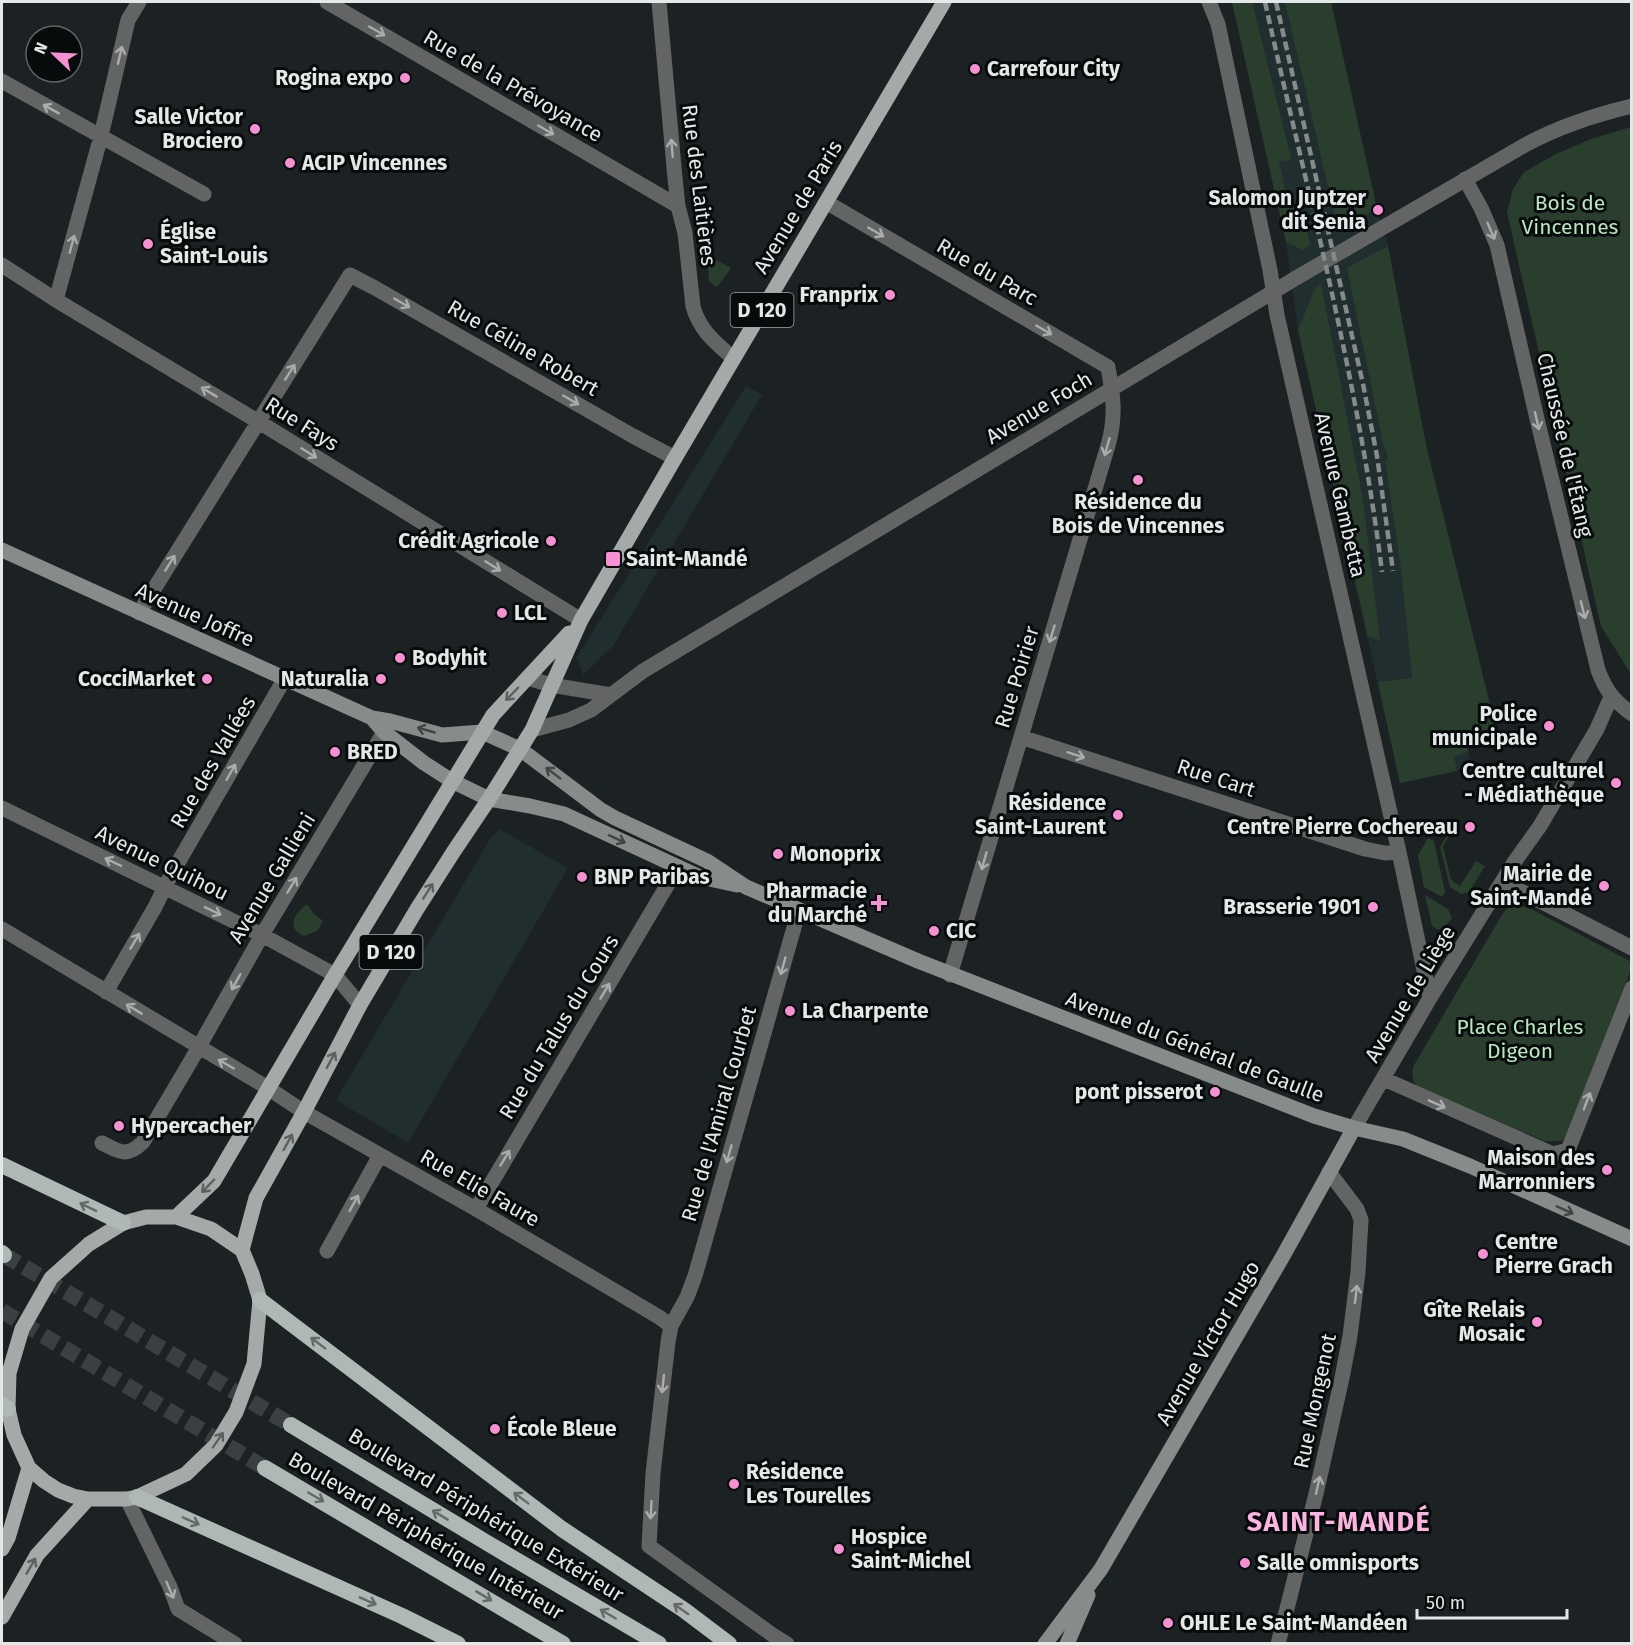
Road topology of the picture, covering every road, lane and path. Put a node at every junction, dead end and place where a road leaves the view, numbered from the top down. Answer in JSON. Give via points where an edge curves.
{"nodes":[{"id":1,"x":139,"y":2,"type":"edge"},
{"id":2,"x":327,"y":2,"type":"edge"},
{"id":3,"x":658,"y":2,"type":"edge"},
{"id":4,"x":944,"y":2,"type":"edge"},
{"id":5,"x":1209,"y":2,"type":"edge"},
{"id":6,"x":2,"y":81,"type":"edge"},
{"id":7,"x":1632,"y":106,"type":"edge"},
{"id":8,"x":101,"y":136,"type":"junction"},
{"id":9,"x":1465,"y":179,"type":"junction"},
{"id":10,"x":204,"y":194,"type":"dead end"},
{"id":11,"x":826,"y":202,"type":"junction"},
{"id":12,"x":678,"y":206,"type":"junction"},
{"id":13,"x":2,"y":265,"type":"edge"},
{"id":14,"x":1274,"y":292,"type":"junction"},
{"id":15,"x":56,"y":300,"type":"junction"},
{"id":16,"x":733,"y":358,"type":"junction"},
{"id":17,"x":1112,"y":389,"type":"junction"},
{"id":18,"x":259,"y":422,"type":"junction"},
{"id":19,"x":675,"y":458,"type":"junction"},
{"id":20,"x":2,"y":550,"type":"edge"},
{"id":21,"x":139,"y":613,"type":"junction"},
{"id":22,"x":580,"y":620,"type":"junction"},
{"id":23,"x":285,"y":678,"type":"junction"},
{"id":24,"x":528,"y":678,"type":"junction"},
{"id":25,"x":551,"y":685,"type":"junction"},
{"id":26,"x":610,"y":695,"type":"junction"},
{"id":27,"x":1611,"y":697,"type":"junction"},
{"id":28,"x":1632,"y":714,"type":"edge"},
{"id":29,"x":372,"y":718,"type":"junction"},
{"id":30,"x":532,"y":730,"type":"junction"},
{"id":31,"x":384,"y":732,"type":"junction"},
{"id":32,"x":482,"y":732,"type":"junction"},
{"id":33,"x":1021,"y":737,"type":"junction"},
{"id":34,"x":520,"y":749,"type":"junction"},
{"id":35,"x":452,"y":781,"type":"junction"},
{"id":36,"x":489,"y":799,"type":"junction"},
{"id":37,"x":2,"y":808,"type":"edge"},
{"id":38,"x":1399,"y":852,"type":"junction"},
{"id":39,"x":678,"y":867,"type":"junction"},
{"id":40,"x":1503,"y":882,"type":"junction"},
{"id":41,"x":747,"y":887,"type":"junction"},
{"id":42,"x":165,"y":888,"type":"junction"},
{"id":43,"x":799,"y":910,"type":"junction"},
{"id":44,"x":2,"y":929,"type":"edge"},
{"id":45,"x":262,"y":935,"type":"junction"},
{"id":46,"x":1632,"y":948,"type":"edge"},
{"id":47,"x":335,"y":975,"type":"junction"},
{"id":48,"x":950,"y":975,"type":"junction"},
{"id":49,"x":1632,"y":988,"type":"edge"},
{"id":50,"x":106,"y":992,"type":"junction"},
{"id":51,"x":1430,"y":998,"type":"junction"},
{"id":52,"x":360,"y":1005,"type":"junction"},
{"id":53,"x":199,"y":1048,"type":"junction"},
{"id":54,"x":1384,"y":1079,"type":"junction"},
{"id":55,"x":268,"y":1089,"type":"junction"},
{"id":56,"x":304,"y":1112,"type":"junction"},
{"id":57,"x":1354,"y":1128,"type":"junction"},
{"id":58,"x":102,"y":1143,"type":"dead end"},
{"id":59,"x":380,"y":1155,"type":"junction"},
{"id":60,"x":2,"y":1165,"type":"edge"},
{"id":61,"x":1329,"y":1172,"type":"junction"},
{"id":62,"x":476,"y":1209,"type":"junction"},
{"id":63,"x":176,"y":1217,"type":"junction"},
{"id":64,"x":123,"y":1223,"type":"junction"},
{"id":65,"x":1632,"y":1239,"type":"edge"},
{"id":66,"x":242,"y":1250,"type":"junction"},
{"id":67,"x":327,"y":1251,"type":"dead end"},
{"id":68,"x":260,"y":1300,"type":"junction"},
{"id":69,"x":671,"y":1326,"type":"junction"},
{"id":70,"x":5,"y":1407,"type":"edge"},
{"id":71,"x":291,"y":1425,"type":"tunnel mouth"},
{"id":72,"x":29,"y":1468,"type":"junction"},
{"id":73,"x":265,"y":1468,"type":"tunnel mouth"},
{"id":74,"x":132,"y":1498,"type":"junction"},
{"id":75,"x":88,"y":1499,"type":"junction"},
{"id":76,"x":2,"y":1549,"type":"edge"},
{"id":77,"x":1095,"y":1578,"type":"junction"},
{"id":78,"x":2,"y":1617,"type":"edge"},
{"id":79,"x":235,"y":1644,"type":"edge"},
{"id":80,"x":458,"y":1644,"type":"edge"},
{"id":81,"x":563,"y":1644,"type":"edge"},
{"id":82,"x":659,"y":1644,"type":"edge"},
{"id":83,"x":729,"y":1644,"type":"edge"},
{"id":84,"x":788,"y":1644,"type":"edge"},
{"id":85,"x":1045,"y":1644,"type":"edge"},
{"id":86,"x":1067,"y":1644,"type":"edge"},
{"id":87,"x":1278,"y":1644,"type":"edge"}],
"edges":[{"from":8,"to":1,"type":"street","one_way":true,"via":[[128,20]]},
{"from":2,"to":12,"type":"street","name":"Rue de la Prévoyance","one_way":true},
{"from":12,"to":3,"type":"street","name":"Rue des Laitières","one_way":true},
{"from":4,"to":11,"type":"main road","name":"Avenue de Paris","number":"D 120"},
{"from":5,"to":14,"type":"street","name":"Avenue Gambetta","via":[[1218,24]]},
{"from":8,"to":6,"type":"street","one_way":true},
{"from":7,"to":9,"type":"street","name":"Avenue Foch","via":[[1547,133]]},
{"from":8,"to":10,"type":"street"},
{"from":15,"to":8,"type":"street","one_way":true},
{"from":9,"to":14,"type":"street","name":"Avenue Foch"},
{"from":9,"to":27,"type":"street","name":"Chaussée de l'Étang","one_way":true,"via":[[1497,245],[1598,670]]},
{"from":11,"to":16,"type":"main road","name":"Avenue de Paris","number":"D 120"},
{"from":11,"to":17,"type":"street","name":"Rue du Parc","one_way":true,"via":[[1108,367]]},
{"from":12,"to":16,"type":"street","name":"Rue des Laitières","via":[[696,317],[712,340]]},
{"from":13,"to":15,"type":"street","name":"Rue Fays"},
{"from":14,"to":17,"type":"street","name":"Avenue Foch"},
{"from":14,"to":38,"type":"street","name":"Avenue Gambetta"},
{"from":18,"to":15,"type":"street","name":"Rue Fays","one_way":true},
{"from":16,"to":19,"type":"main road","name":"Avenue de Paris","number":"D 120"},
{"from":17,"to":26,"type":"street","name":"Avenue Foch","via":[[643,671]]},
{"from":17,"to":33,"type":"street","name":"Rue Poirier","one_way":true,"via":[[1114,421],[1109,442]]},
{"from":18,"to":19,"type":"street","name":"Rue Céline Robert","one_way":true,"via":[[350,275]]},
{"from":21,"to":18,"type":"street","one_way":true},
{"from":18,"to":22,"type":"street","name":"Rue Fays","one_way":true},
{"from":19,"to":22,"type":"main road","name":"Avenue de Paris","number":"D 120"},
{"from":20,"to":21,"type":"main road","name":"Avenue Joffre"},
{"from":21,"to":23,"type":"main road","name":"Avenue Joffre"},
{"from":22,"to":24,"type":"main road","name":"Avenue de Paris","number":"D 120"},
{"from":22,"to":25,"type":"main road","name":"Avenue de Paris","number":"D 120"},
{"from":23,"to":29,"type":"main road","name":"Avenue Joffre"},
{"from":42,"to":23,"type":"street","name":"Rue des Vallées","one_way":true},
{"from":24,"to":25,"type":"street"},
{"from":24,"to":32,"type":"main road","name":"Avenue de Paris","number":"D 120","one_way":true},
{"from":25,"to":26,"type":"street"},
{"from":25,"to":30,"type":"main road","name":"Avenue de Paris","number":"D 120"},
{"from":26,"to":30,"type":"street","name":"Avenue Foch","via":[[569,720]]},
{"from":27,"to":28,"type":"street","name":"Chaussée de l'Étang"},
{"from":27,"to":40,"type":"street","name":"Avenue de Liège","via":[[1597,729]]},
{"from":29,"to":31,"type":"main road","name":"Avenue du Général de Gaulle"},
{"from":32,"to":29,"type":"main road","one_way":true,"via":[[442,735]]},
{"from":30,"to":34,"type":"main road","name":"Avenue de Paris","number":"D 120"},
{"from":31,"to":35,"type":"main road","name":"Avenue du Général de Gaulle"},
{"from":45,"to":31,"type":"street","name":"Avenue Gallieni","one_way":true},
{"from":32,"to":34,"type":"main road","name":"Avenue du Général de Gaulle"},
{"from":32,"to":35,"type":"main road","name":"Avenue de Paris","number":"D 120"},
{"from":33,"to":38,"type":"street","name":"Rue Cart","one_way":true,"via":[[1365,849]]},
{"from":33,"to":48,"type":"street","name":"Rue Poirier","one_way":true},
{"from":34,"to":36,"type":"main road","name":"Avenue de Paris","number":"D 120"},
{"from":41,"to":34,"type":"main road","name":"Avenue du Général de Gaulle","one_way":true,"via":[[707,861],[615,819]]},
{"from":35,"to":36,"type":"main road","name":"Avenue du Général de Gaulle"},
{"from":35,"to":47,"type":"main road","number":"D 120"},
{"from":36,"to":39,"type":"main road","name":"Avenue du Général de Gaulle","one_way":true,"via":[[564,814]]},
{"from":52,"to":36,"type":"main road","number":"D 120","one_way":true},
{"from":42,"to":37,"type":"street","name":"Avenue Quihou","one_way":true},
{"from":38,"to":51,"type":"street","name":"Avenue Gambetta"},
{"from":39,"to":41,"type":"main road","name":"Avenue du Général de Gaulle","via":[[700,877]]},
{"from":62,"to":39,"type":"street","name":"Rue du Talus du Cours","one_way":true},
{"from":40,"to":46,"type":"street"},
{"from":40,"to":51,"type":"street","name":"Avenue de Liège"},
{"from":41,"to":43,"type":"main road","name":"Avenue du Général de Gaulle"},
{"from":42,"to":45,"type":"street","name":"Avenue Quihou","one_way":true},
{"from":50,"to":42,"type":"street","name":"Rue des Vallées","one_way":true},
{"from":43,"to":48,"type":"main road","name":"Avenue du Général de Gaulle"},
{"from":43,"to":69,"type":"street","name":"Rue de l'Amiral Courbet","one_way":true,"via":[[694,1276]]},
{"from":44,"to":50,"type":"street","name":"Rue Elie Faure"},
{"from":45,"to":47,"type":"street","name":"Avenue Quihou"},
{"from":45,"to":53,"type":"street","name":"Avenue Gallieni","one_way":true},
{"from":47,"to":52,"type":"street"},
{"from":47,"to":55,"type":"main road","number":"D 120"},
{"from":48,"to":57,"type":"main road","name":"Avenue du Général de Gaulle","via":[[1233,1086]]},
{"from":54,"to":49,"type":"street","one_way":true,"via":[[1553,1154],[1568,1150]]},
{"from":53,"to":50,"type":"street","name":"Rue Elie Faure","one_way":true},
{"from":51,"to":54,"type":"street","name":"Avenue de Liège"},
{"from":56,"to":52,"type":"main road","number":"D 120","one_way":true},
{"from":55,"to":53,"type":"street","name":"Rue Elie Faure","one_way":true},
{"from":53,"to":58,"type":"street","name":"Avenue Gallieni","via":[[135,1150],[120,1152]]},
{"from":54,"to":57,"type":"street","name":"Avenue de Liège"},
{"from":55,"to":56,"type":"street","name":"Rue Elie Faure"},
{"from":55,"to":63,"type":"main road","number":"D 120","one_way":true,"via":[[214,1181]]},
{"from":56,"to":59,"type":"street","name":"Rue Elie Faure"},
{"from":66,"to":56,"type":"main road","number":"D 120","one_way":true,"via":[[256,1198]]},
{"from":57,"to":61,"type":"main road","name":"Avenue Victor Hugo"},
{"from":57,"to":65,"type":"main road","name":"Avenue du Général de Gaulle","one_way":true,"via":[[1403,1139]]},
{"from":59,"to":62,"type":"street","name":"Rue Elie Faure"},
{"from":67,"to":59,"type":"street","one_way":true},
{"from":64,"to":60,"type":"highway","one_way":true},
{"from":61,"to":77,"type":"main road","name":"Avenue Victor Hugo"},
{"from":87,"to":61,"type":"street","name":"Rue Mongenot","one_way":true,"via":[[1342,1378],[1358,1272],[1361,1220]]},
{"from":62,"to":69,"type":"street","name":"Rue Elie Faure"},
{"from":63,"to":64,"type":"main road"},
{"from":63,"to":66,"type":"main road","via":[[211,1229]]},
{"from":64,"to":70,"type":"main road","via":[[89,1244],[51,1278],[21,1329]]},
{"from":66,"to":68,"type":"main road"},
{"from":74,"to":68,"type":"main road","one_way":true,"via":[[186,1474],[216,1445],[236,1412],[254,1364]]},
{"from":83,"to":68,"type":"highway","one_way":true,"via":[[562,1529]]},
{"from":69,"to":84,"type":"street","one_way":true,"via":[[653,1473],[649,1546]]},
{"from":70,"to":72,"type":"main road"},
{"from":82,"to":71,"type":"highway","name":"Boulevard Périphérique Extérieur","one_way":true},
{"from":72,"to":75,"type":"main road","via":[[58,1490]]},
{"from":72,"to":76,"type":"main road"},
{"from":73,"to":81,"type":"highway","name":"Boulevard Périphérique Intérieur","one_way":true},
{"from":74,"to":75,"type":"main road"},
{"from":74,"to":79,"type":"street","one_way":true,"via":[[178,1609]]},
{"from":74,"to":80,"type":"highway","one_way":true},
{"from":78,"to":75,"type":"main road","one_way":true,"via":[[37,1555]]},
{"from":77,"to":85,"type":"main road"},
{"from":77,"to":86,"type":"main road"}]}
